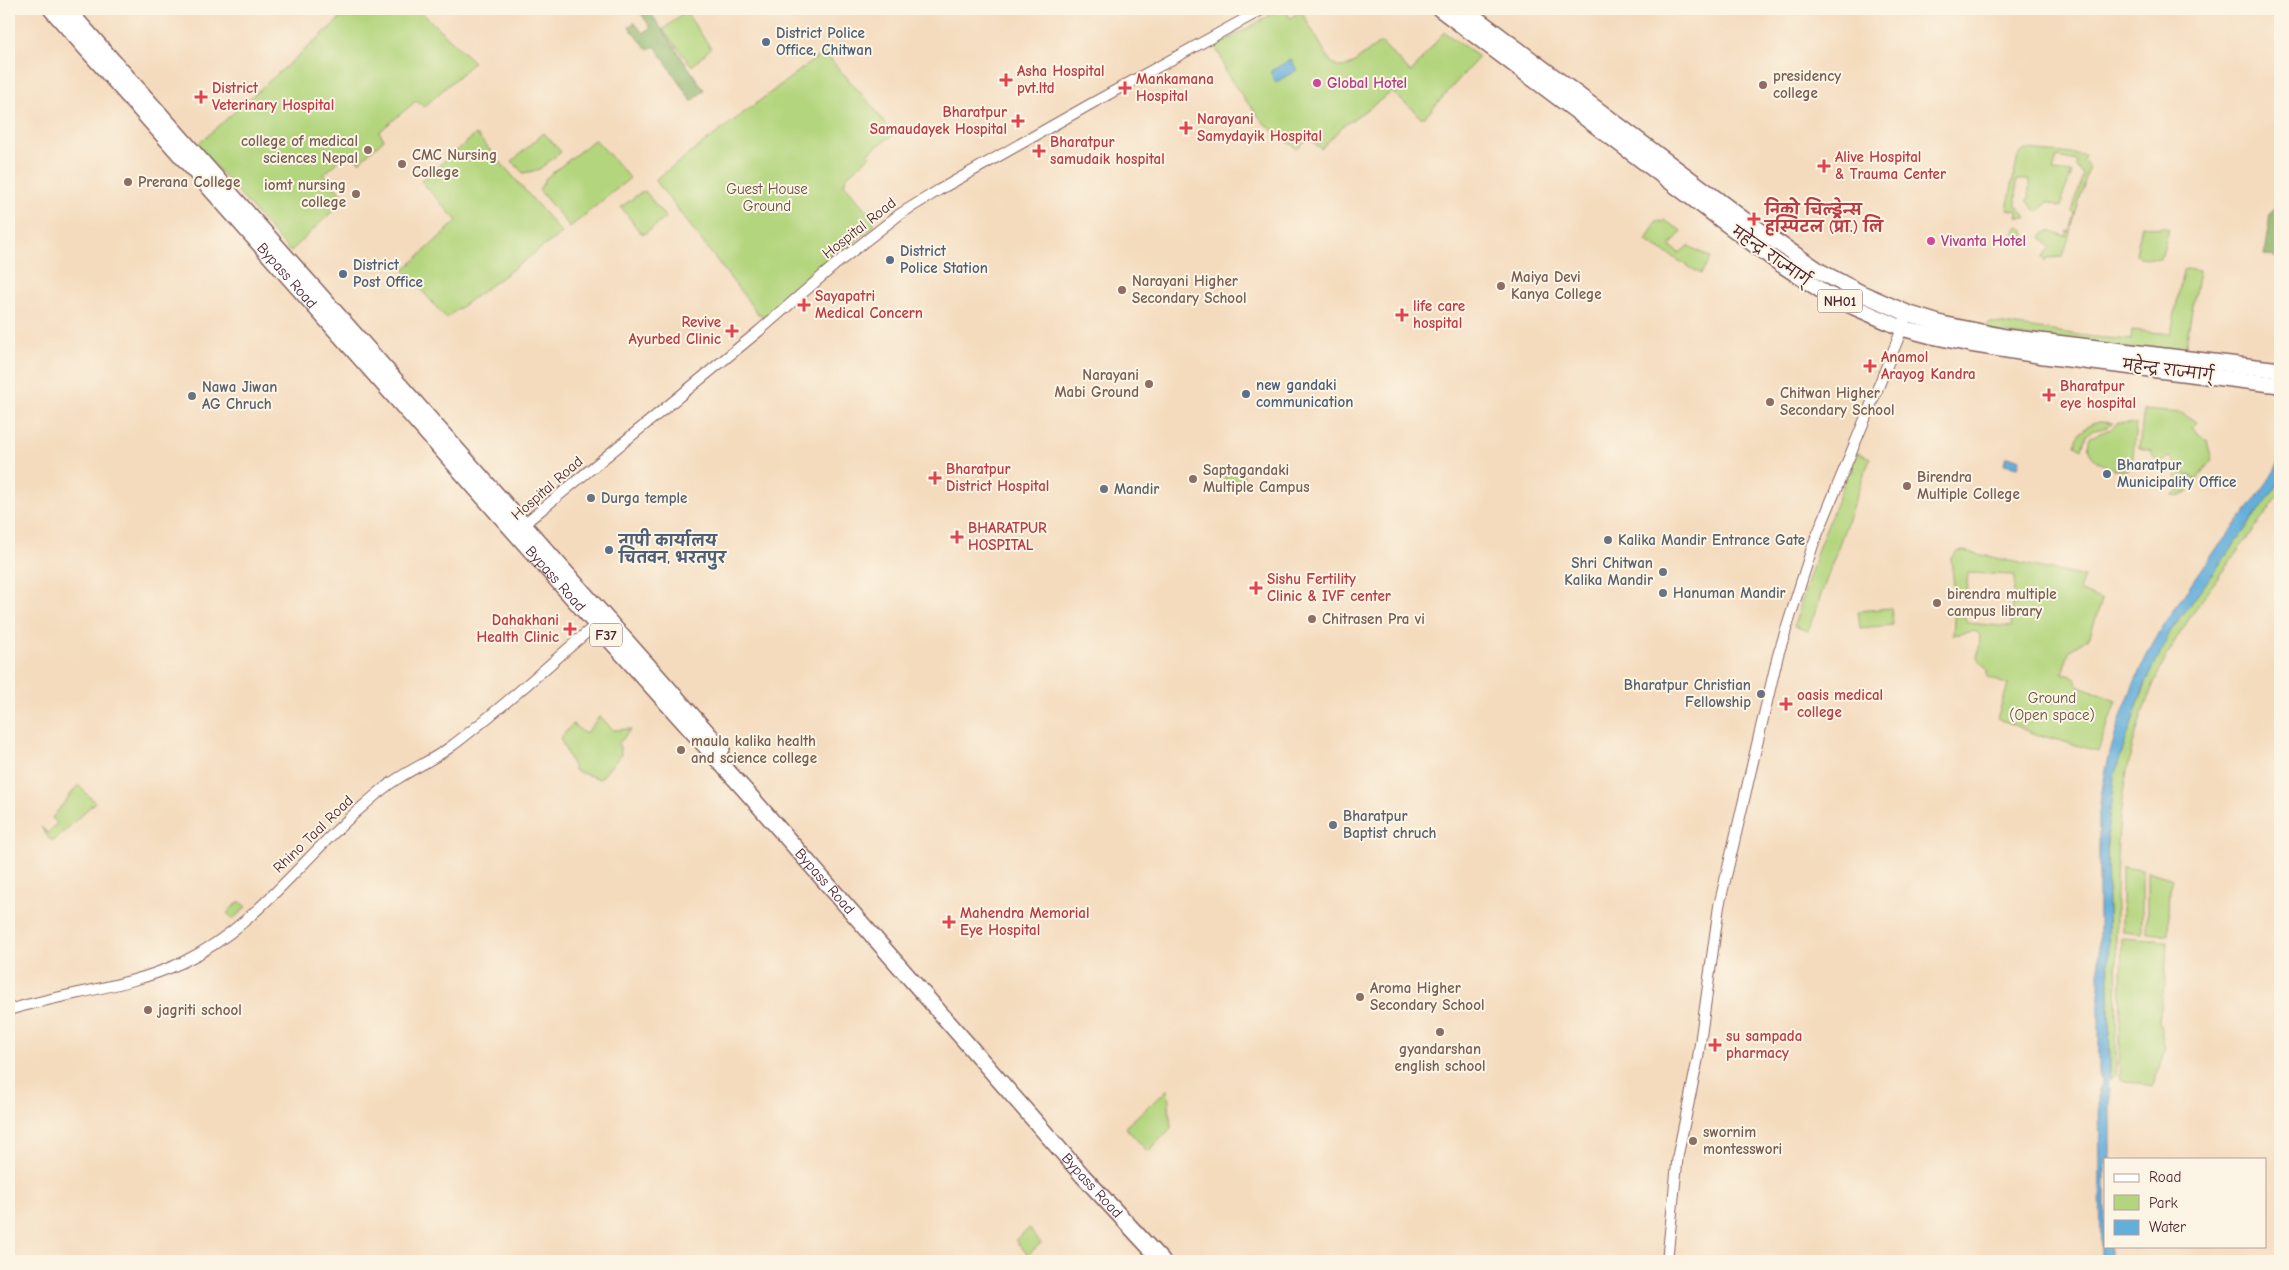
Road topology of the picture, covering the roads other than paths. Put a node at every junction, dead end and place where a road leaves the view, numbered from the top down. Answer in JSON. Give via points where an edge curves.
{"nodes":[{"id":1,"x":51,"y":9,"type":"edge"},
{"id":2,"x":68,"y":9,"type":"edge"},
{"id":3,"x":1263,"y":9,"type":"edge"},
{"id":4,"x":1440,"y":9,"type":"edge"},
{"id":5,"x":1464,"y":9,"type":"edge"},
{"id":6,"x":1907,"y":313,"type":"junction"},
{"id":7,"x":1902,"y":328,"type":"junction"},
{"id":8,"x":2280,"y":370,"type":"edge"},
{"id":9,"x":2280,"y":386,"type":"edge"},
{"id":10,"x":521,"y":530,"type":"junction"},
{"id":11,"x":601,"y":620,"type":"junction"},
{"id":12,"x":937,"y":1003,"type":"junction"},
{"id":13,"x":9,"y":1010,"type":"edge"},
{"id":14,"x":1162,"y":1261,"type":"edge"},
{"id":15,"x":1171,"y":1261,"type":"edge"},
{"id":16,"x":1667,"y":1261,"type":"edge"}],
"edges":[{"from":1,"to":10,"type":"highway","name":"Bypass Road","number":"F37"},
{"from":2,"to":10,"type":"highway","name":"Bypass Road","number":"F37"},
{"from":3,"to":10,"type":"street","name":"Hospital Road","via":[[900,214],[836,264]]},
{"from":4,"to":7,"type":"highway","name":"महेन्द्र राज्मार्ग्","number":"NH01","via":[[1794,274],[1854,307]]},
{"from":5,"to":6,"type":"highway","name":"महेन्द्र राज्मार्ग्","number":"NH01","via":[[1743,219],[1845,286]]},
{"from":6,"to":7,"type":"street"},
{"from":6,"to":8,"type":"highway","name":"महेन्द्र राज्मार्ग्","number":"NH01","via":[[2006,337]]},
{"from":7,"to":9,"type":"highway","name":"महेन्द्र राज्मार्ग्","number":"NH01","via":[[1970,344]]},
{"from":7,"to":16,"type":"street","via":[[1812,545],[1778,655],[1719,906],[1698,1058],[1678,1154]]},
{"from":10,"to":11,"type":"highway","name":"Bypass Road","number":"F37"},
{"from":11,"to":12,"type":"highway","name":"Bypass Road","number":"F37","via":[[752,798]]},
{"from":11,"to":13,"type":"street","name":"Rhino Taal Road","via":[[450,747],[396,779],[376,795],[215,944],[182,962],[138,978]]},
{"from":12,"to":14,"type":"highway","name":"Bypass Road","number":"F37","via":[[1083,1176]]},
{"from":12,"to":15,"type":"highway","name":"Bypass Road","number":"F37"}]}
